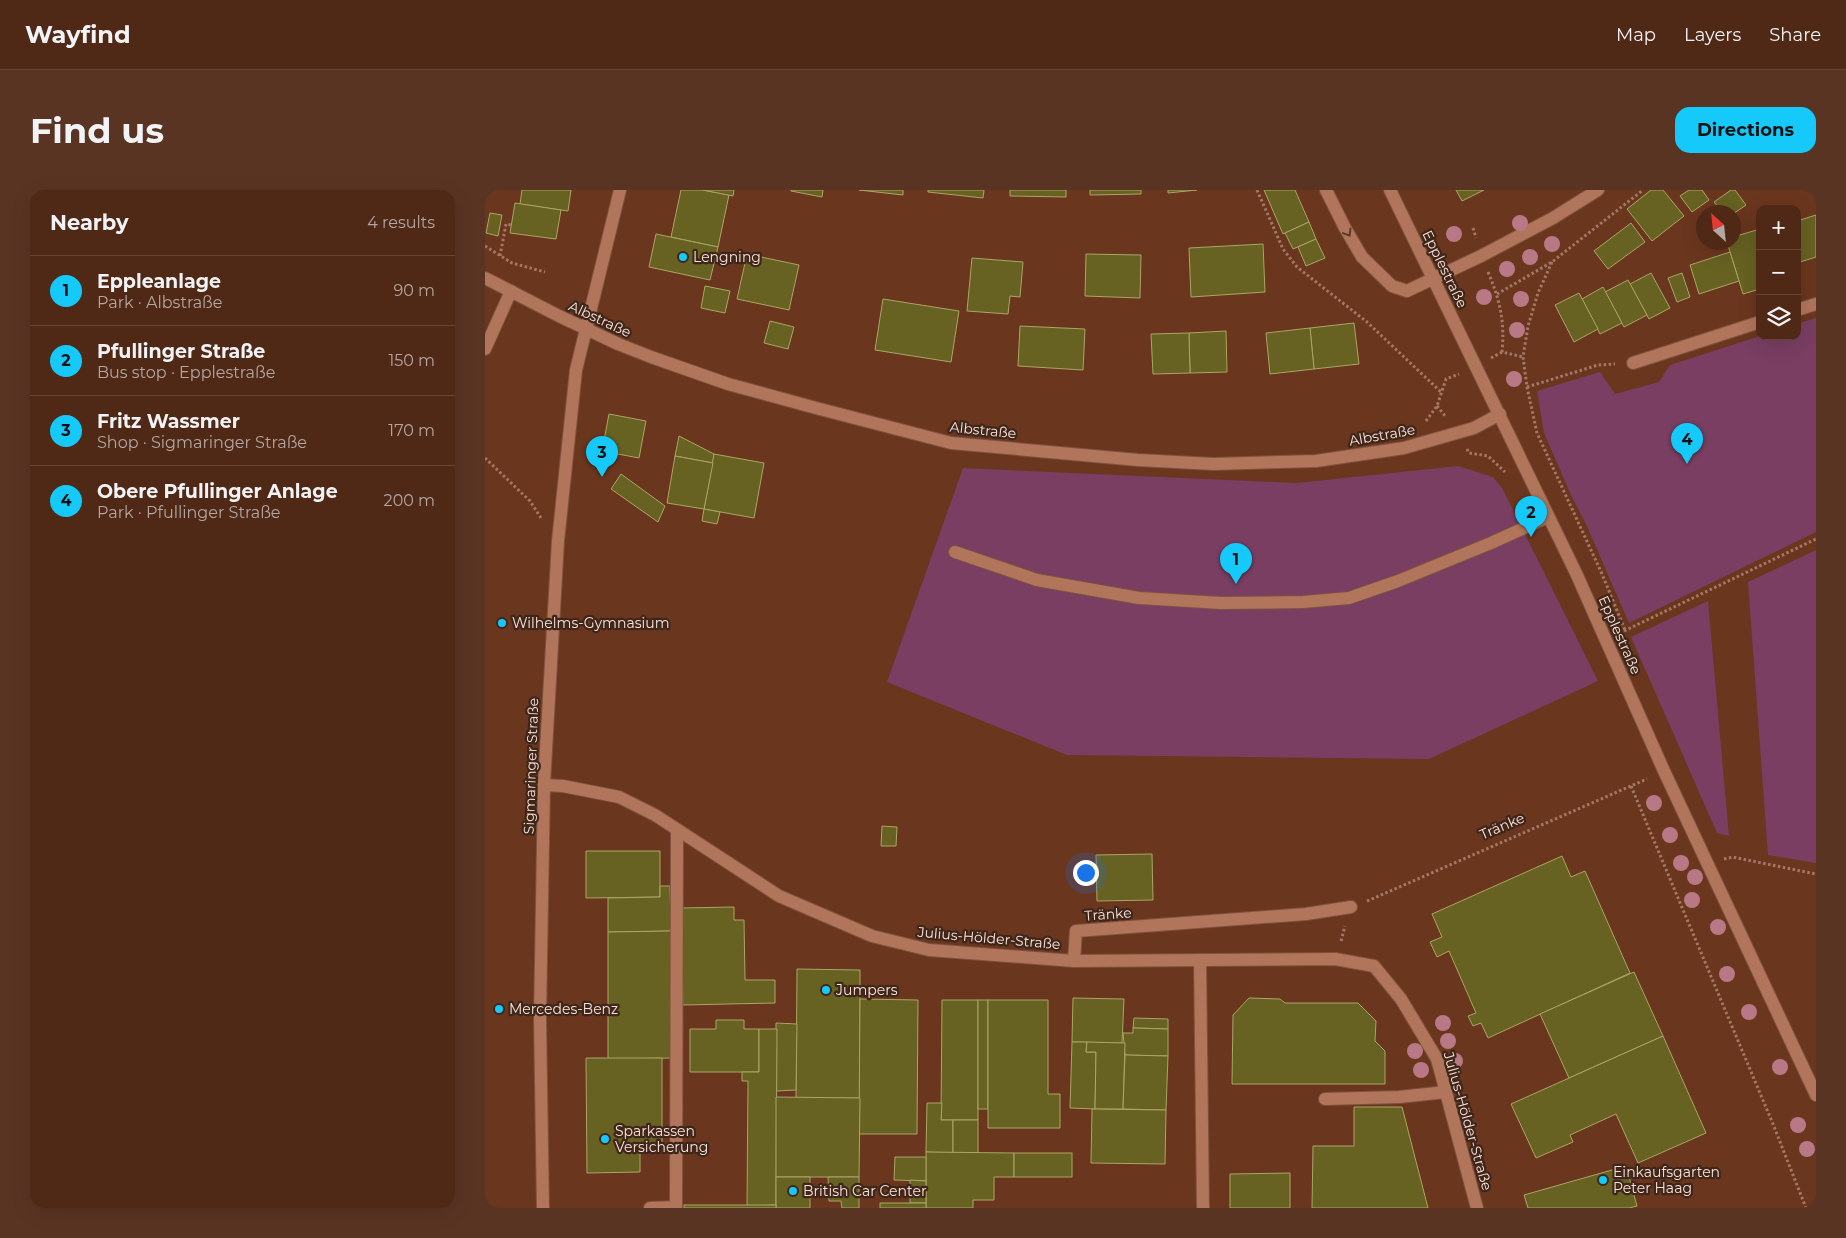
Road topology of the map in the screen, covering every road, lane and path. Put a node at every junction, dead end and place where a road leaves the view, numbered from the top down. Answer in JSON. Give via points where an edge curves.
{"nodes":[{"id":1,"x":620,"y":190,"type":"edge"},
{"id":2,"x":1257,"y":190,"type":"edge"},
{"id":3,"x":1326,"y":190,"type":"edge"},
{"id":4,"x":1390,"y":190,"type":"edge"},
{"id":5,"x":1598,"y":190,"type":"edge"},
{"id":6,"x":1643,"y":190,"type":"edge"},
{"id":7,"x":511,"y":225,"type":"dead end"},
{"id":8,"x":1473,"y":228,"type":"dead end"},
{"id":9,"x":485,"y":246,"type":"edge"},
{"id":10,"x":500,"y":256,"type":"junction"},
{"id":11,"x":1481,"y":256,"type":"junction"},
{"id":12,"x":1551,"y":262,"type":"junction"},
{"id":13,"x":545,"y":272,"type":"dead end"},
{"id":14,"x":485,"y":278,"type":"edge"},
{"id":15,"x":1433,"y":278,"type":"junction"},
{"id":16,"x":511,"y":292,"type":"junction"},
{"id":17,"x":1497,"y":294,"type":"junction"},
{"id":18,"x":1816,"y":304,"type":"edge"},
{"id":19,"x":1801,"y":309,"type":"edge"},
{"id":20,"x":1756,"y":323,"type":"edge"},
{"id":21,"x":585,"y":328,"type":"junction"},
{"id":22,"x":485,"y":349,"type":"edge"},
{"id":23,"x":1523,"y":357,"type":"junction"},
{"id":24,"x":1633,"y":363,"type":"joint"},
{"id":25,"x":1475,"y":366,"type":"junction"},
{"id":26,"x":1527,"y":387,"type":"junction"},
{"id":27,"x":1441,"y":392,"type":"junction"},
{"id":28,"x":1500,"y":414,"type":"junction"},
{"id":29,"x":1425,"y":422,"type":"dead end"},
{"id":30,"x":1459,"y":433,"type":"junction"},
{"id":31,"x":485,"y":458,"type":"edge"},
{"id":32,"x":1510,"y":478,"type":"dead end"},
{"id":33,"x":530,"y":501,"type":"dead end"},
{"id":34,"x":1549,"y":517,"type":"junction"},
{"id":35,"x":1816,"y":538,"type":"edge"},
{"id":36,"x":955,"y":552,"type":"dead end"},
{"id":37,"x":1625,"y":630,"type":"junction"},
{"id":38,"x":1605,"y":640,"type":"junction"},
{"id":39,"x":1664,"y":771,"type":"junction"},
{"id":40,"x":544,"y":785,"type":"junction"},
{"id":41,"x":1631,"y":786,"type":"junction"},
{"id":42,"x":677,"y":830,"type":"junction"},
{"id":43,"x":1707,"y":864,"type":"junction"},
{"id":44,"x":1816,"y":874,"type":"edge"},
{"id":45,"x":1351,"y":908,"type":"junction"},
{"id":46,"x":1335,"y":959,"type":"junction"},
{"id":47,"x":1200,"y":960,"type":"junction"},
{"id":48,"x":1074,"y":961,"type":"junction"},
{"id":49,"x":1446,"y":1092,"type":"junction"},
{"id":50,"x":1816,"y":1095,"type":"edge"},
{"id":51,"x":1325,"y":1099,"type":"dead end"},
{"id":52,"x":543,"y":1208,"type":"edge"},
{"id":53,"x":650,"y":1208,"type":"edge"},
{"id":54,"x":676,"y":1208,"type":"edge"},
{"id":55,"x":1203,"y":1208,"type":"edge"},
{"id":56,"x":1477,"y":1208,"type":"edge"},
{"id":57,"x":1806,"y":1208,"type":"edge"}],
"edges":[{"from":1,"to":21,"type":"street","name":"Sigmaringer Straße"},
{"from":2,"to":27,"type":"path","via":[[1283,249],[1297,267],[1367,322]]},
{"from":3,"to":15,"type":"street","one_way":true,"via":[[1363,257],[1392,286],[1407,291]]},
{"from":4,"to":15,"type":"street","name":"Epplestraße"},
{"from":5,"to":11,"type":"street"},
{"from":6,"to":12,"type":"path"},
{"from":7,"to":10,"type":"path","via":[[506,224]]},
{"from":8,"to":11,"type":"path"},
{"from":9,"to":10,"type":"path"},
{"from":10,"to":13,"type":"path","via":[[512,263]]},
{"from":11,"to":15,"type":"street"},
{"from":11,"to":17,"type":"path"},
{"from":12,"to":17,"type":"path"},
{"from":12,"to":23,"type":"path","via":[[1528,326]]},
{"from":14,"to":16,"type":"street","name":"Albstraße"},
{"from":15,"to":25,"type":"street","name":"Epplestraße"},
{"from":16,"to":21,"type":"street","name":"Albstraße"},
{"from":16,"to":22,"type":"street"},
{"from":17,"to":23,"type":"path","via":[[1504,330],[1502,352]]},
{"from":18,"to":19,"type":"street"},
{"from":20,"to":24,"type":"street"},
{"from":21,"to":30,"type":"street","name":"Albstraße","via":[[635,352],[729,384],[951,443],[1214,464],[1316,461],[1404,448]]},
{"from":21,"to":40,"type":"street","name":"Sigmaringer Straße","via":[[575,379],[558,541]]},
{"from":23,"to":26,"type":"path"},
{"from":24,"to":26,"type":"path","via":[[1598,365]]},
{"from":25,"to":27,"type":"path","via":[[1446,379]]},
{"from":25,"to":28,"type":"street","name":"Epplestraße"},
{"from":26,"to":37,"type":"path","via":[[1537,433]]},
{"from":27,"to":29,"type":"path","via":[[1437,406]]},
{"from":28,"to":30,"type":"street","name":"Albstraße"},
{"from":28,"to":34,"type":"street","name":"Epplestraße"},
{"from":30,"to":32,"type":"path","via":[[1469,452],[1487,456]]},
{"from":31,"to":33,"type":"path"},
{"from":34,"to":36,"type":"street","via":[[1398,582],[1349,598],[1303,602],[1221,603],[1139,598],[1037,580]]},
{"from":34,"to":38,"type":"street","name":"Epplestraße"},
{"from":35,"to":37,"type":"path"},
{"from":37,"to":38,"type":"path"},
{"from":38,"to":39,"type":"street","name":"Epplestraße"},
{"from":39,"to":41,"type":"path","name":"Tränke"},
{"from":39,"to":43,"type":"street","name":"Epplestraße"},
{"from":40,"to":42,"type":"street","name":"Julius-Hölder-Straße","via":[[619,797]]},
{"from":40,"to":52,"type":"street","name":"Sigmaringer Straße","via":[[540,1019]]},
{"from":41,"to":45,"type":"path","name":"Tränke"},
{"from":41,"to":57,"type":"path"},
{"from":42,"to":48,"type":"street","name":"Julius-Hölder-Straße","via":[[779,896],[873,936],[929,950]]},
{"from":42,"to":54,"type":"street"},
{"from":43,"to":44,"type":"path","via":[[1733,857]]},
{"from":43,"to":50,"type":"street","name":"Epplestraße"},
{"from":45,"to":46,"type":"path"},
{"from":45,"to":48,"type":"street","name":"Tränke","via":[[1075,931]]},
{"from":46,"to":47,"type":"street","name":"Julius-Hölder-Straße"},
{"from":46,"to":49,"type":"street","name":"Julius-Hölder-Straße","via":[[1374,966],[1396,992],[1437,1059]]},
{"from":47,"to":48,"type":"street","name":"Julius-Hölder-Straße"},
{"from":47,"to":55,"type":"street"},
{"from":49,"to":51,"type":"street"},
{"from":49,"to":56,"type":"street","name":"Julius-Hölder-Straße"},
{"from":53,"to":54,"type":"street"}]}
